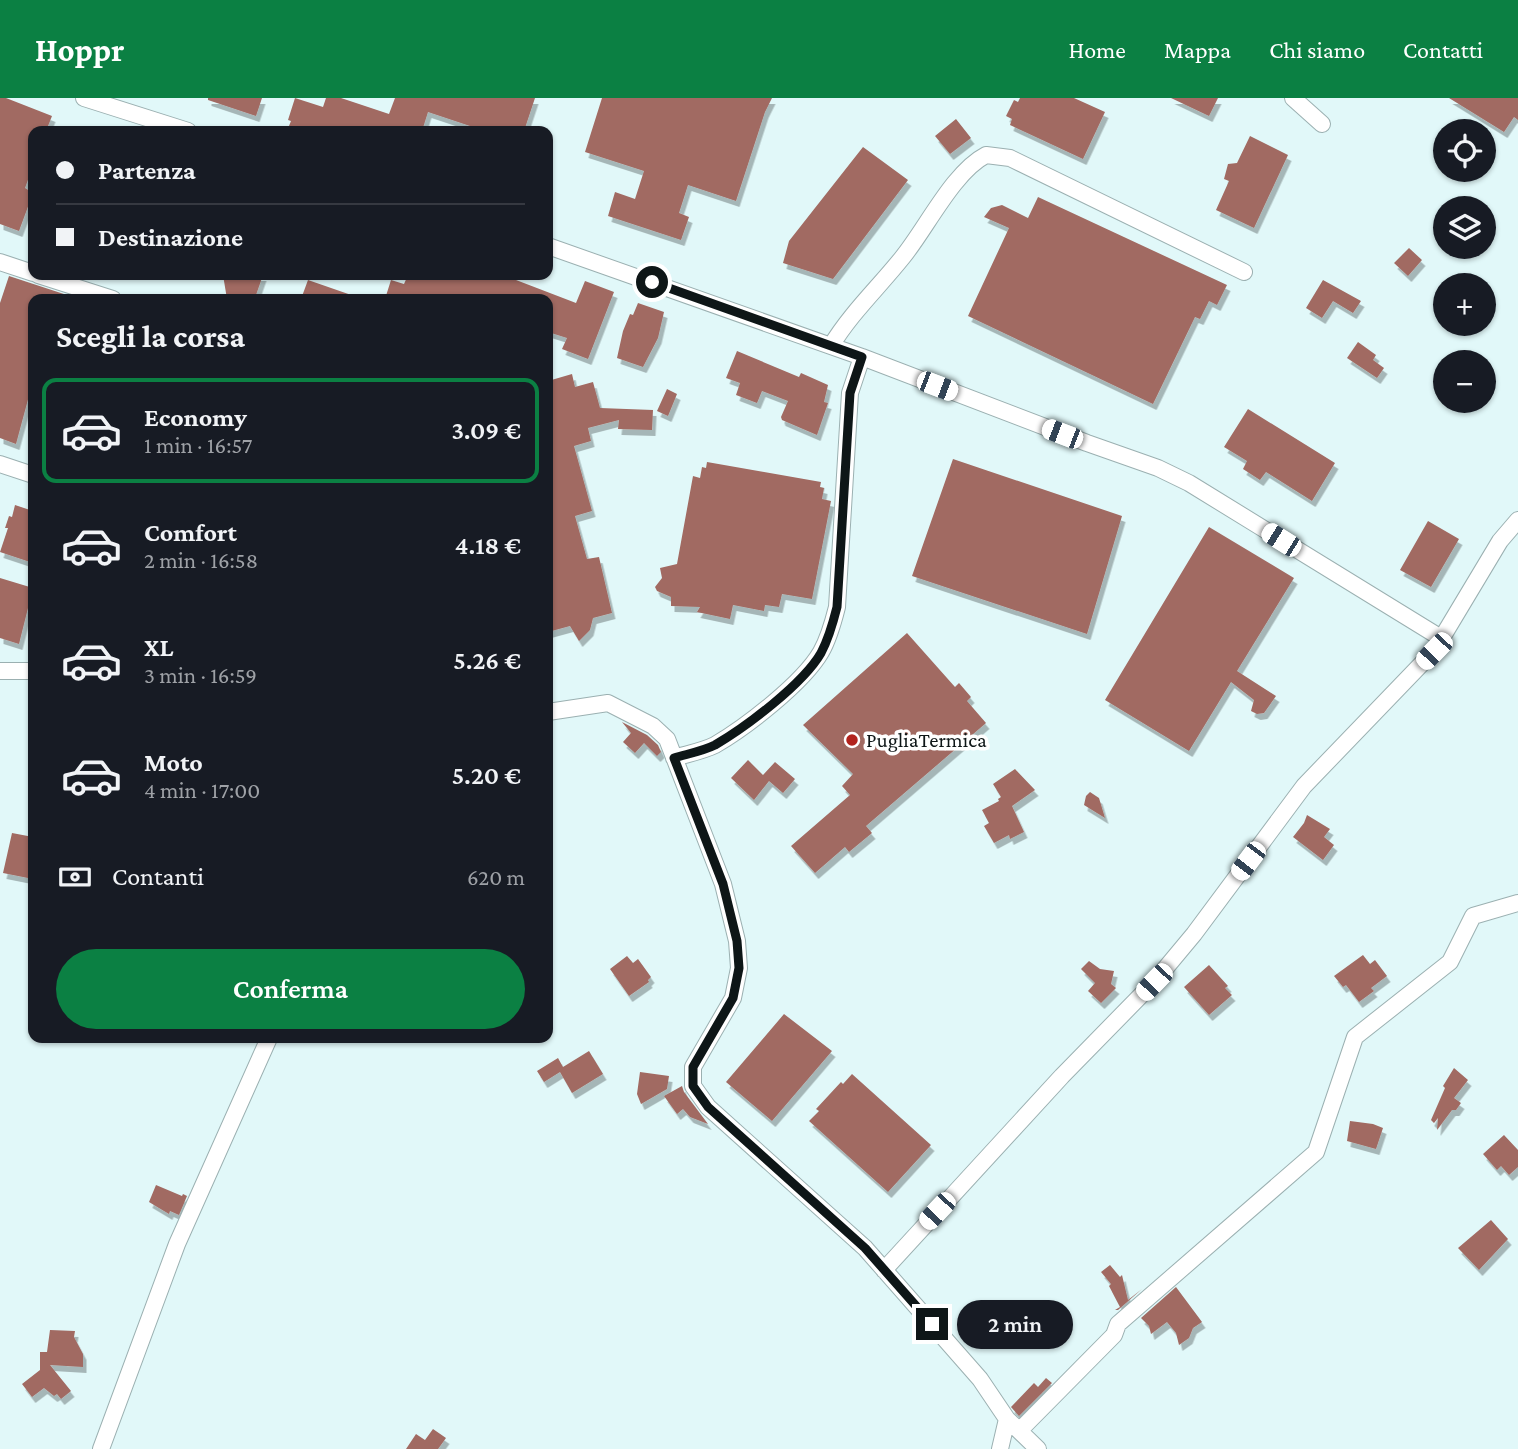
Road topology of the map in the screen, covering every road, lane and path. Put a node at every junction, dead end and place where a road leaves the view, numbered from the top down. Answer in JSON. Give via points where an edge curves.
{"nodes":[{"id":1,"x":84,"y":98,"type":"edge"},
{"id":2,"x":1293,"y":98,"type":"edge"},
{"id":3,"x":1322,"y":124,"type":"dead end"},
{"id":4,"x":172,"y":126,"type":"edge"},
{"id":5,"x":553,"y":248,"type":"edge"},
{"id":6,"x":0,"y":262,"type":"edge"},
{"id":7,"x":28,"y":271,"type":"edge"},
{"id":8,"x":1244,"y":272,"type":"dead end"},
{"id":9,"x":54,"y":280,"type":"edge"},
{"id":10,"x":98,"y":294,"type":"edge"},
{"id":11,"x":831,"y":346,"type":"junction"},
{"id":12,"x":862,"y":357,"type":"junction"},
{"id":13,"x":0,"y":464,"type":"edge"},
{"id":14,"x":28,"y":473,"type":"edge"},
{"id":15,"x":1518,"y":520,"type":"edge"},
{"id":16,"x":1441,"y":638,"type":"junction"},
{"id":17,"x":0,"y":671,"type":"edge"},
{"id":18,"x":28,"y":671,"type":"edge"},
{"id":19,"x":553,"y":711,"type":"edge"},
{"id":20,"x":674,"y":758,"type":"junction"},
{"id":21,"x":1518,"y":903,"type":"edge"},
{"id":22,"x":267,"y":1043,"type":"edge"},
{"id":23,"x":884,"y":1270,"type":"junction"},
{"id":24,"x":1007,"y":1419,"type":"junction"},
{"id":25,"x":1020,"y":1430,"type":"junction"},
{"id":26,"x":101,"y":1449,"type":"edge"},
{"id":27,"x":1000,"y":1449,"type":"edge"},
{"id":28,"x":1038,"y":1449,"type":"edge"}],
"edges":[{"from":1,"to":4,"type":"street"},
{"from":2,"to":3,"type":"street"},
{"from":5,"to":11,"type":"street"},
{"from":6,"to":7,"type":"street"},
{"from":8,"to":11,"type":"street","via":[[1010,158],[986,155],[967,169],[903,257],[845,322]]},
{"from":9,"to":10,"type":"street"},
{"from":11,"to":12,"type":"street"},
{"from":12,"to":16,"type":"street","via":[[1169,473]]},
{"from":12,"to":20,"type":"street","via":[[850,393],[837,607],[820,655],[763,711],[713,746]]},
{"from":13,"to":14,"type":"street"},
{"from":15,"to":16,"type":"street","via":[[1500,541]]},
{"from":16,"to":23,"type":"street","via":[[1434,651],[1304,786],[1154,982]]},
{"from":17,"to":18,"type":"street"},
{"from":19,"to":20,"type":"street","via":[[608,703],[657,728]]},
{"from":20,"to":23,"type":"street","via":[[723,884],[739,968],[733,998],[693,1067],[693,1086],[708,1107]]},
{"from":21,"to":25,"type":"street","via":[[1473,916],[1450,962],[1354,1037],[1316,1152],[1118,1324],[1114,1335]]},
{"from":22,"to":26,"type":"street","via":[[177,1244]]},
{"from":23,"to":24,"type":"street","via":[[980,1379]]},
{"from":24,"to":25,"type":"street"},
{"from":24,"to":27,"type":"street"},
{"from":25,"to":28,"type":"street"}]}
